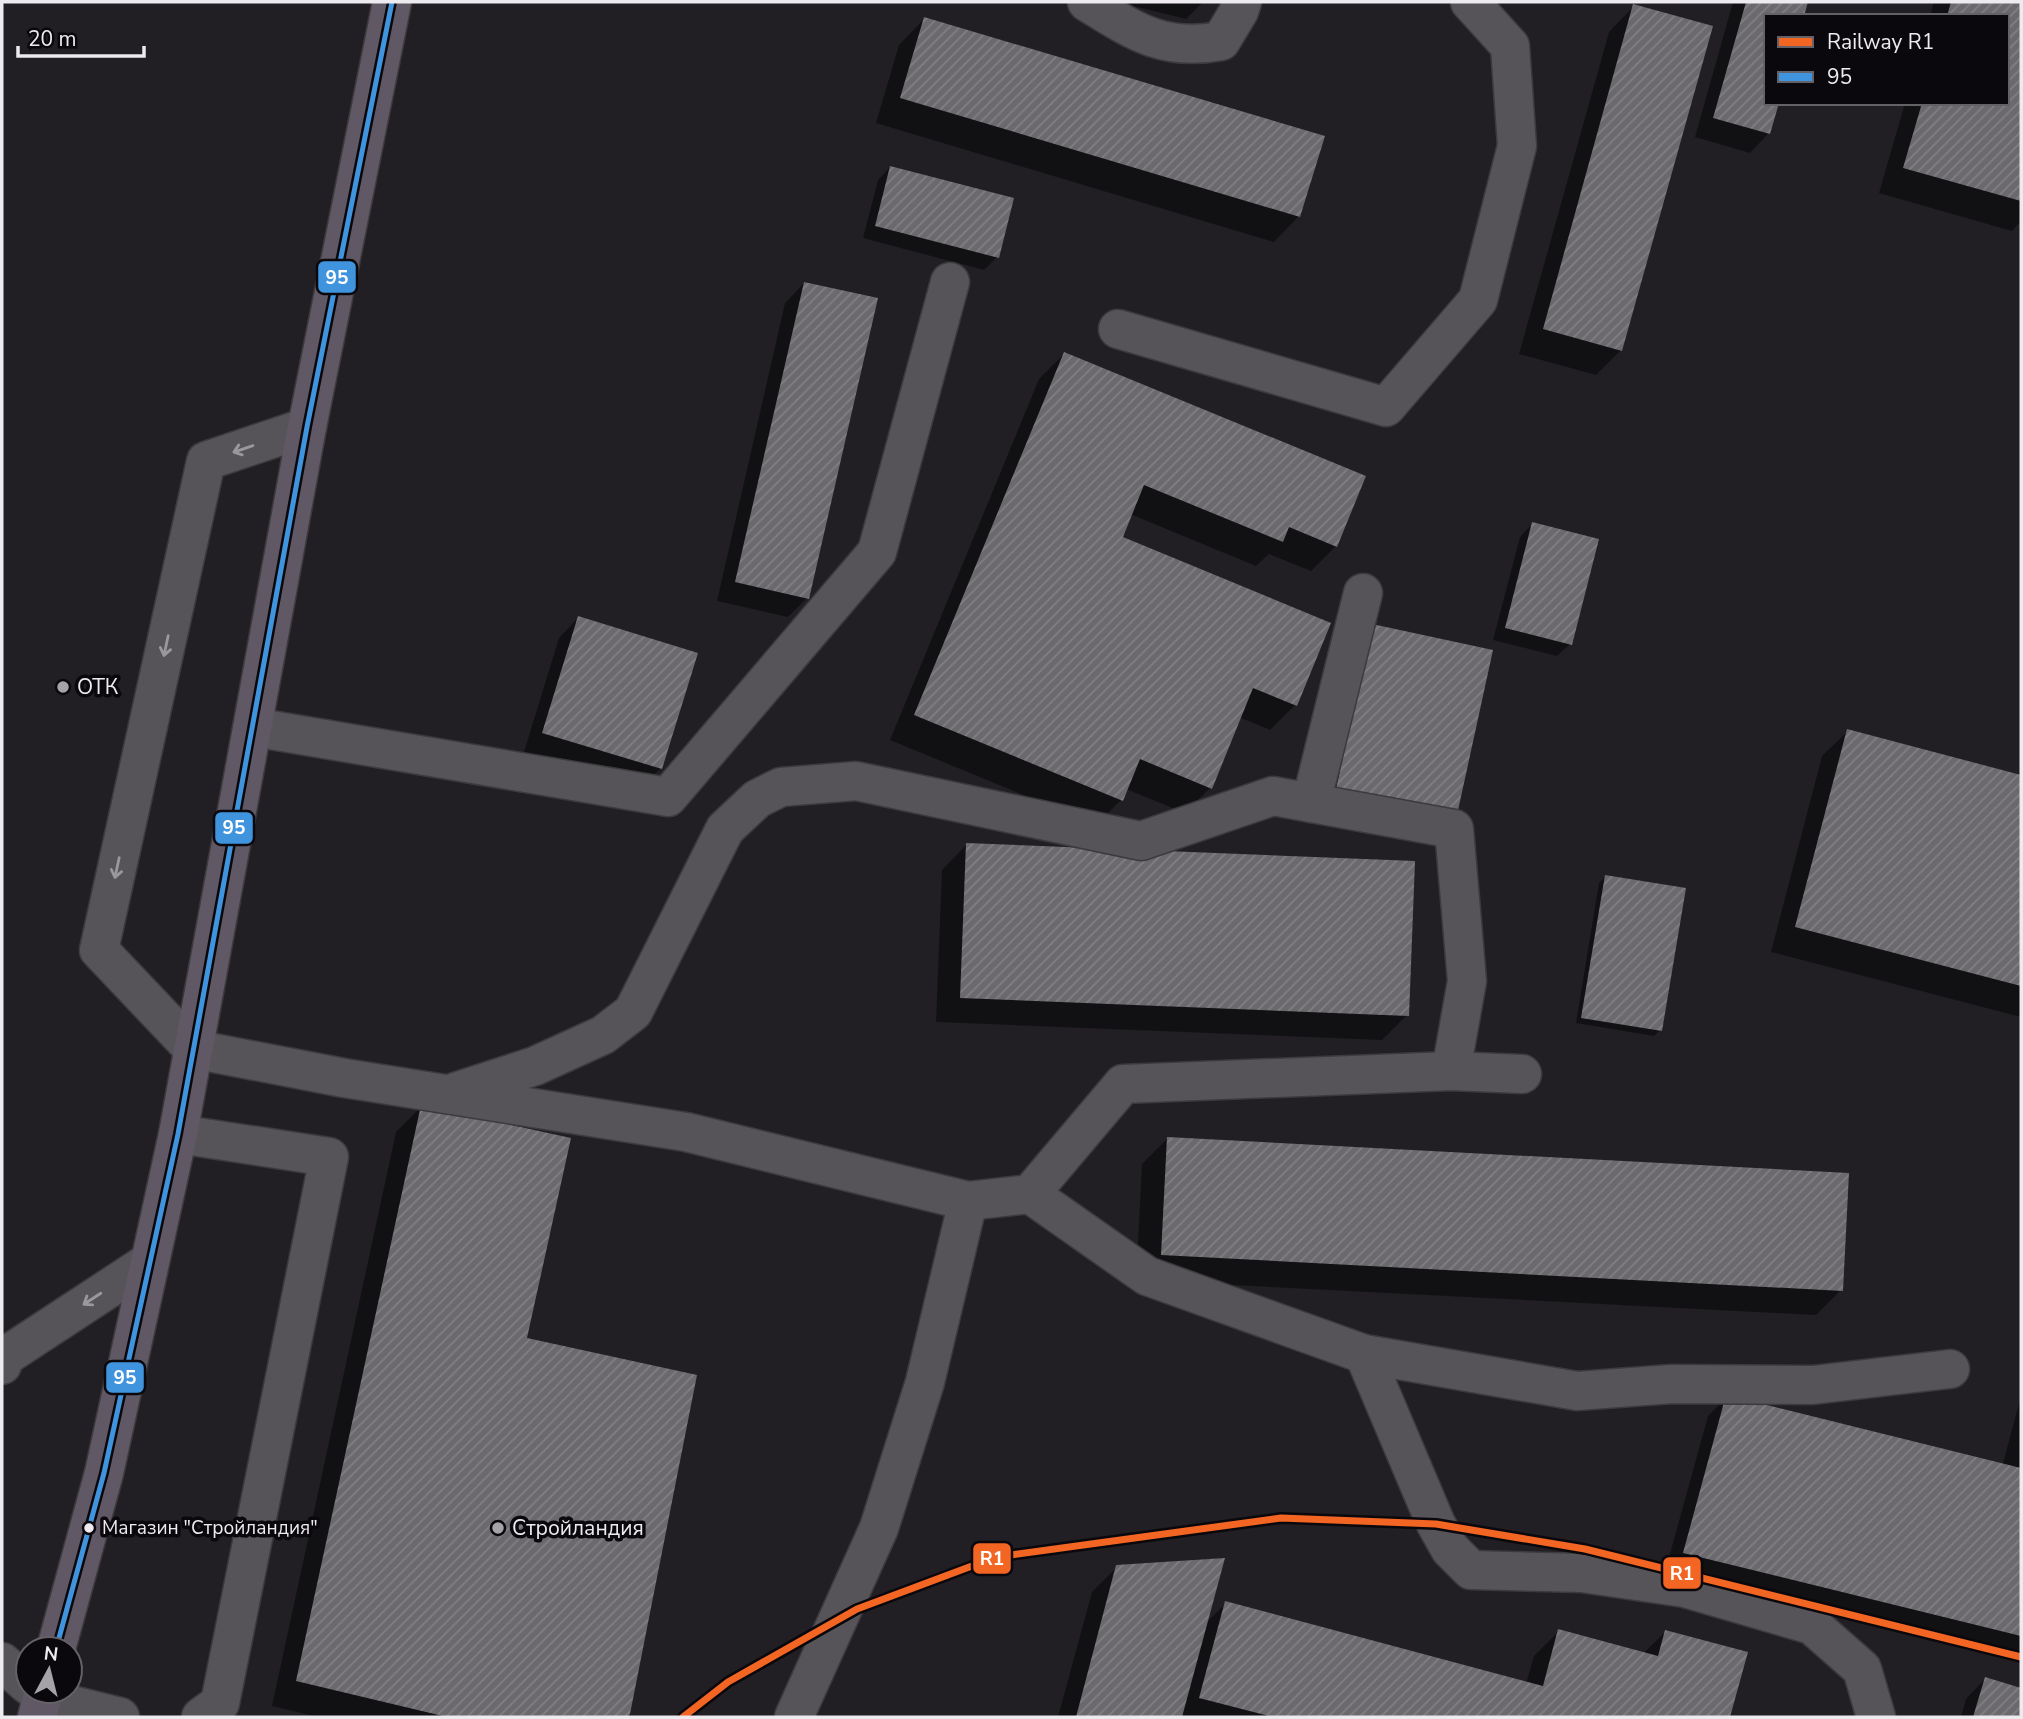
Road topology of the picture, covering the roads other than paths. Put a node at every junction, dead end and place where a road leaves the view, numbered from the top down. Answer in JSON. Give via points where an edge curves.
{"nodes":[{"id":1,"x":392,"y":2,"type":"edge"},
{"id":2,"x":1087,"y":2,"type":"edge"},
{"id":3,"x":1242,"y":2,"type":"edge"},
{"id":4,"x":1470,"y":2,"type":"edge"},
{"id":5,"x":950,"y":282,"type":"dead end"},
{"id":6,"x":1118,"y":329,"type":"dead end"},
{"id":7,"x":307,"y":427,"type":"junction"},
{"id":8,"x":1363,"y":593,"type":"dead end"},
{"id":9,"x":253,"y":727,"type":"junction"},
{"id":10,"x":1311,"y":803,"type":"junction"},
{"id":11,"x":193,"y":1049,"type":"junction"},
{"id":12,"x":1451,"y":1071,"type":"junction"},
{"id":13,"x":1522,"y":1074,"type":"dead end"},
{"id":14,"x":449,"y":1094,"type":"junction"},
{"id":15,"x":178,"y":1134,"type":"junction"},
{"id":16,"x":1030,"y":1194,"type":"junction"},
{"id":17,"x":968,"y":1200,"type":"junction"},
{"id":18,"x":149,"y":1262,"type":"junction"},
{"id":19,"x":1364,"y":1354,"type":"junction"},
{"id":20,"x":2,"y":1365,"type":"edge"},
{"id":21,"x":1950,"y":1369,"type":"dead end"},
{"id":22,"x":60,"y":1635,"type":"edge"},
{"id":23,"x":73,"y":1705,"type":"edge"},
{"id":24,"x":120,"y":1717,"type":"edge"},
{"id":25,"x":201,"y":1717,"type":"edge"},
{"id":26,"x":794,"y":1717,"type":"edge"},
{"id":27,"x":1876,"y":1717,"type":"edge"}],
"edges":[{"from":1,"to":7,"type":"highway"},
{"from":2,"to":3,"type":"lane","via":[[1134,31],[1169,43],[1199,45],[1222,41]]},
{"from":4,"to":6,"type":"lane","via":[[1510,46],[1517,146],[1478,300],[1386,407]]},
{"from":5,"to":9,"type":"lane","via":[[877,551],[668,797]]},
{"from":7,"to":9,"type":"highway"},
{"from":7,"to":11,"type":"lane","one_way":true,"via":[[206,461],[99,950]]},
{"from":8,"to":10,"type":"lane"},
{"from":9,"to":11,"type":"highway"},
{"from":10,"to":12,"type":"lane","via":[[1454,829],[1467,981]]},
{"from":10,"to":14,"type":"lane","via":[[1273,796],[1141,841],[856,781],[781,787],[757,799],[725,829],[633,1012],[603,1035],[535,1066]]},
{"from":11,"to":14,"type":"lane"},
{"from":11,"to":15,"type":"highway"},
{"from":12,"to":13,"type":"lane"},
{"from":12,"to":16,"type":"lane","via":[[1123,1084]]},
{"from":14,"to":17,"type":"lane","via":[[686,1132]]},
{"from":15,"to":18,"type":"highway"},
{"from":15,"to":25,"type":"lane","via":[[329,1157],[220,1703]]},
{"from":16,"to":17,"type":"lane"},
{"from":16,"to":19,"type":"lane","via":[[1147,1276]]},
{"from":17,"to":26,"type":"lane","via":[[925,1382],[879,1528]]},
{"from":18,"to":20,"type":"lane","one_way":true,"via":[[4,1357]]},
{"from":18,"to":22,"type":"highway","via":[[104,1473]]},
{"from":19,"to":21,"type":"lane","via":[[1577,1391],[1672,1384],[1813,1385]]},
{"from":19,"to":27,"type":"lane","via":[[1436,1524],[1450,1549],[1471,1570],[1582,1573],[1685,1588],[1812,1625],[1862,1670]]},
{"from":23,"to":24,"type":"lane"}]}
